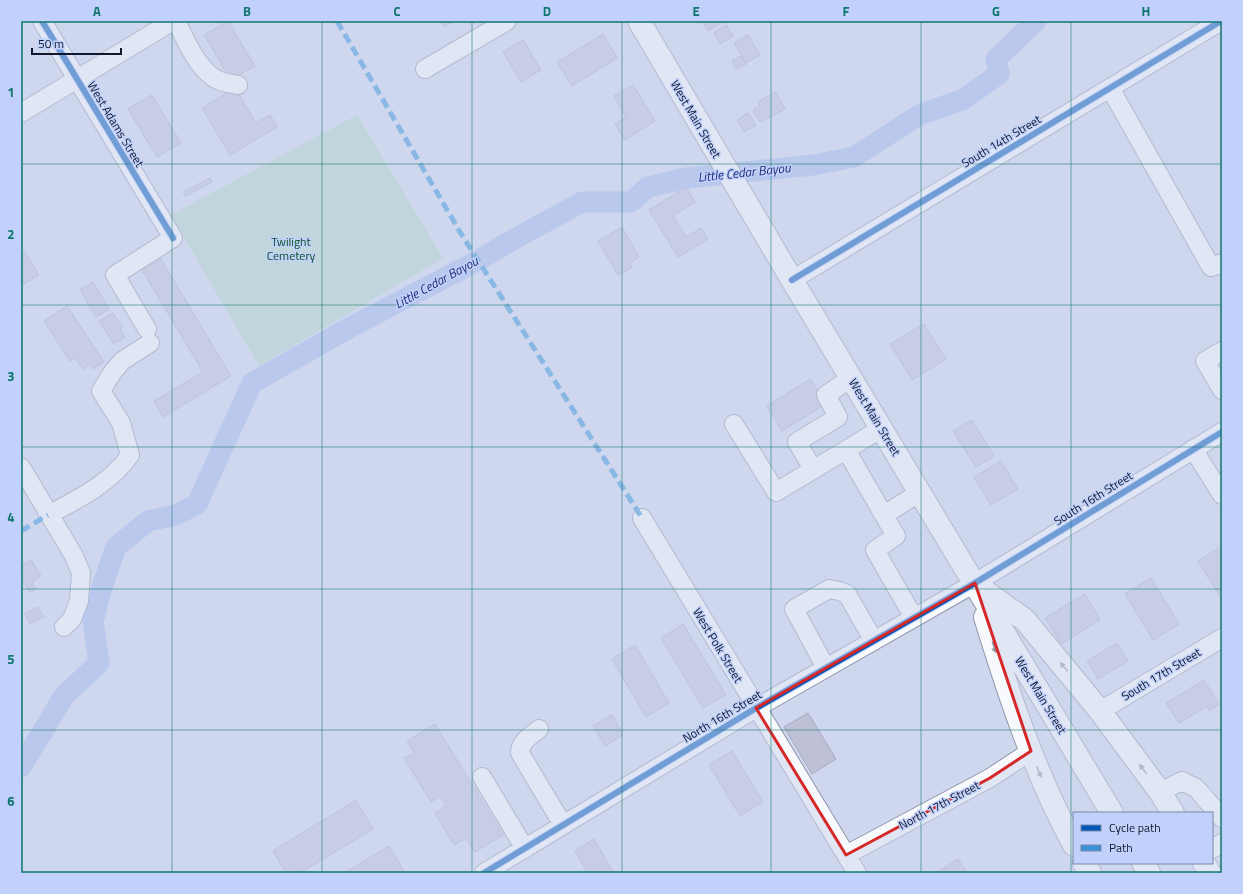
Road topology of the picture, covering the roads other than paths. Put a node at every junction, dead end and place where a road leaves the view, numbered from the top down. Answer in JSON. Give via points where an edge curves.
{"nodes":[{"id":1,"x":42,"y":21,"type":"edge"},
{"id":2,"x":173,"y":21,"type":"edge"},
{"id":3,"x":176,"y":21,"type":"edge"},
{"id":4,"x":507,"y":21,"type":"edge"},
{"id":5,"x":639,"y":21,"type":"edge"},
{"id":6,"x":1221,"y":21,"type":"edge"},
{"id":7,"x":425,"y":69,"type":"dead end"},
{"id":8,"x":76,"y":80,"type":"junction"},
{"id":9,"x":238,"y":85,"type":"dead end"},
{"id":10,"x":1110,"y":88,"type":"junction"},
{"id":11,"x":21,"y":113,"type":"edge"},
{"id":12,"x":1222,"y":263,"type":"edge"},
{"id":13,"x":792,"y":280,"type":"junction"},
{"id":14,"x":1222,"y":351,"type":"edge"},
{"id":15,"x":851,"y":378,"type":"junction"},
{"id":16,"x":1222,"y":390,"type":"edge"},
{"id":17,"x":734,"y":424,"type":"dead end"},
{"id":18,"x":882,"y":428,"type":"junction"},
{"id":19,"x":1222,"y":432,"type":"edge"},
{"id":20,"x":1193,"y":449,"type":"junction"},
{"id":21,"x":846,"y":450,"type":"junction"},
{"id":22,"x":21,"y":467,"type":"edge"},
{"id":23,"x":813,"y":469,"type":"junction"},
{"id":24,"x":920,"y":492,"type":"junction"},
{"id":25,"x":1222,"y":495,"type":"edge"},
{"id":26,"x":48,"y":515,"type":"junction"},
{"id":27,"x":884,"y":515,"type":"junction"},
{"id":28,"x":642,"y":518,"type":"dead end"},
{"id":29,"x":975,"y":583,"type":"junction"},
{"id":30,"x":914,"y":618,"type":"junction"},
{"id":31,"x":64,"y":627,"type":"dead end"},
{"id":32,"x":1222,"y":638,"type":"edge"},
{"id":33,"x":874,"y":641,"type":"junction"},
{"id":34,"x":826,"y":668,"type":"junction"},
{"id":35,"x":756,"y":708,"type":"junction"},
{"id":36,"x":1100,"y":711,"type":"junction"},
{"id":37,"x":540,"y":729,"type":"dead end"},
{"id":38,"x":1031,"y":751,"type":"junction"},
{"id":39,"x":482,"y":777,"type":"dead end"},
{"id":40,"x":1160,"y":792,"type":"junction"},
{"id":41,"x":1111,"y":812,"type":"edge"},
{"id":42,"x":1172,"y":812,"type":"edge"},
{"id":43,"x":1222,"y":818,"type":"edge"},
{"id":44,"x":563,"y":825,"type":"junction"},
{"id":45,"x":1073,"y":843,"type":"edge"},
{"id":46,"x":1222,"y":843,"type":"edge"},
{"id":47,"x":525,"y":848,"type":"junction"},
{"id":48,"x":1213,"y":848,"type":"edge"},
{"id":49,"x":846,"y":855,"type":"junction"},
{"id":50,"x":1085,"y":864,"type":"edge"},
{"id":51,"x":1144,"y":864,"type":"edge"},
{"id":52,"x":1205,"y":864,"type":"edge"},
{"id":53,"x":484,"y":873,"type":"edge"},
{"id":54,"x":857,"y":873,"type":"edge"},
{"id":55,"x":1090,"y":873,"type":"edge"},
{"id":56,"x":1149,"y":873,"type":"edge"},
{"id":57,"x":1210,"y":873,"type":"edge"}],
"edges":[{"from":1,"to":8,"type":"street","name":"West Adams Street"},
{"from":2,"to":8,"type":"street"},
{"from":3,"to":9,"type":"street","via":[[196,59],[211,76],[219,81]]},
{"from":4,"to":7,"type":"street"},
{"from":5,"to":13,"type":"main road","name":"West Main Street"},
{"from":6,"to":10,"type":"street","name":"South 14th Street"},
{"from":8,"to":11,"type":"street"},
{"from":8,"to":26,"type":"street","name":"West Adams Street","via":[[173,238],[115,275],[149,336],[122,361],[101,391],[121,423],[130,455],[122,466],[94,489]]},
{"from":10,"to":12,"type":"street","via":[[1211,266]]},
{"from":10,"to":13,"type":"street","name":"South 14th Street"},
{"from":13,"to":15,"type":"main road","name":"West Main Street"},
{"from":14,"to":16,"type":"street","via":[[1205,361]]},
{"from":15,"to":18,"type":"main road","name":"West Main Street"},
{"from":15,"to":23,"type":"street","via":[[826,395],[838,417],[797,442]]},
{"from":17,"to":23,"type":"street","via":[[776,492]]},
{"from":18,"to":21,"type":"street"},
{"from":18,"to":24,"type":"main road","name":"West Main Street"},
{"from":19,"to":20,"type":"street","name":"South 16th Street"},
{"from":20,"to":25,"type":"street"},
{"from":20,"to":29,"type":"street","name":"South 16th Street"},
{"from":21,"to":23,"type":"street"},
{"from":21,"to":27,"type":"street"},
{"from":22,"to":26,"type":"street"},
{"from":24,"to":27,"type":"street"},
{"from":24,"to":29,"type":"main road","name":"West Main Street"},
{"from":26,"to":31,"type":"street","via":[[74,556],[81,573],[79,601],[72,619]]},
{"from":27,"to":30,"type":"street","via":[[896,536],[875,550]]},
{"from":28,"to":35,"type":"street","name":"West Polk Street"},
{"from":29,"to":30,"type":"street","name":"North 16th Street"},
{"from":36,"to":29,"type":"main road","one_way":true,"via":[[1025,620]]},
{"from":29,"to":38,"type":"main road","one_way":true,"via":[[1002,671]]},
{"from":29,"to":41,"type":"main road","name":"West Main Street"},
{"from":30,"to":33,"type":"street","name":"North 16th Street"},
{"from":32,"to":36,"type":"street","name":"South 17th Street"},
{"from":33,"to":34,"type":"street","name":"North 16th Street"},
{"from":33,"to":34,"type":"street","via":[[847,594],[829,589],[794,610]]},
{"from":34,"to":35,"type":"street","name":"North 16th Street"},
{"from":35,"to":44,"type":"street","name":"North 16th Street"},
{"from":35,"to":49,"type":"street","name":"West Polk Street"},
{"from":40,"to":36,"type":"main road","one_way":true},
{"from":37,"to":44,"type":"street","via":[[522,743],[520,753]]},
{"from":38,"to":45,"type":"main road","one_way":true},
{"from":38,"to":49,"type":"street","name":"North 17th Street","via":[[990,778]]},
{"from":39,"to":47,"type":"street"},
{"from":40,"to":42,"type":"main road"},
{"from":40,"to":43,"type":"street","via":[[1182,781],[1196,788]]},
{"from":44,"to":47,"type":"street","name":"North 16th Street"},
{"from":46,"to":48,"type":"street"},
{"from":47,"to":53,"type":"street","name":"North 16th Street"},
{"from":49,"to":54,"type":"street","name":"West Polk Street"},
{"from":50,"to":55,"type":"main road"},
{"from":51,"to":56,"type":"main road"},
{"from":52,"to":57,"type":"main road"}]}
